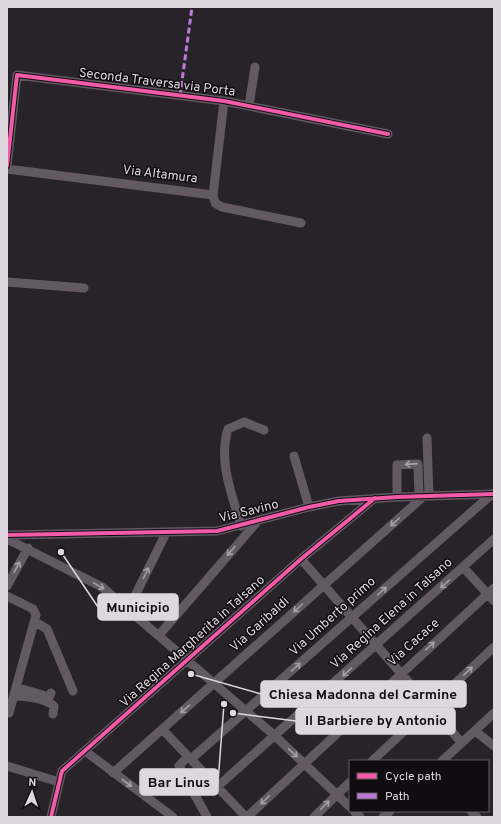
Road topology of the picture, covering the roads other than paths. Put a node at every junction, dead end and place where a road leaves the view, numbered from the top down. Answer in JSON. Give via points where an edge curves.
{"nodes":[{"id":1,"x":255,"y":67,"type":"dead end"},
{"id":2,"x":224,"y":101,"type":"junction"},
{"id":3,"x":249,"y":106,"type":"junction"},
{"id":4,"x":388,"y":134,"type":"dead end"},
{"id":5,"x":7,"y":167,"type":"edge"},
{"id":6,"x":213,"y":195,"type":"junction"},
{"id":7,"x":301,"y":223,"type":"dead end"},
{"id":8,"x":7,"y":282,"type":"edge"},
{"id":9,"x":84,"y":288,"type":"dead end"},
{"id":10,"x":264,"y":430,"type":"dead end"},
{"id":11,"x":427,"y":438,"type":"dead end"},
{"id":12,"x":294,"y":456,"type":"dead end"},
{"id":13,"x":493,"y":494,"type":"edge"},
{"id":14,"x":397,"y":496,"type":"junction"},
{"id":15,"x":424,"y":496,"type":"junction"},
{"id":16,"x":375,"y":498,"type":"junction"},
{"id":17,"x":309,"y":507,"type":"junction"},
{"id":18,"x":257,"y":522,"type":"junction"},
{"id":19,"x":241,"y":526,"type":"junction"},
{"id":20,"x":166,"y":533,"type":"junction"},
{"id":21,"x":7,"y":535,"type":"edge"},
{"id":22,"x":7,"y":539,"type":"edge"},
{"id":23,"x":494,"y":539,"type":"edge"},
{"id":24,"x":28,"y":548,"type":"junction"},
{"id":25,"x":301,"y":559,"type":"junction"},
{"id":26,"x":463,"y":567,"type":"junction"},
{"id":27,"x":324,"y":585,"type":"junction"},
{"id":28,"x":7,"y":586,"type":"edge"},
{"id":29,"x":491,"y":591,"type":"edge"},
{"id":30,"x":7,"y":596,"type":"edge"},
{"id":31,"x":494,"y":601,"type":"edge"},
{"id":32,"x":129,"y":608,"type":"junction"},
{"id":33,"x":353,"y":617,"type":"junction"},
{"id":34,"x":35,"y":622,"type":"junction"},
{"id":35,"x":159,"y":635,"type":"junction"},
{"id":36,"x":376,"y":646,"type":"junction"},
{"id":37,"x":494,"y":647,"type":"edge"},
{"id":38,"x":188,"y":660,"type":"junction"},
{"id":39,"x":402,"y":672,"type":"junction"},
{"id":40,"x":215,"y":683,"type":"junction"},
{"id":41,"x":73,"y":691,"type":"dead end"},
{"id":42,"x":15,"y":692,"type":"junction"},
{"id":43,"x":51,"y":693,"type":"dead end"},
{"id":44,"x":430,"y":708,"type":"junction"},
{"id":45,"x":9,"y":712,"type":"dead end"},
{"id":46,"x":246,"y":712,"type":"junction"},
{"id":47,"x":494,"y":713,"type":"edge"},
{"id":48,"x":53,"y":714,"type":"dead end"},
{"id":49,"x":162,"y":729,"type":"junction"},
{"id":50,"x":476,"y":732,"type":"junction"},
{"id":51,"x":275,"y":736,"type":"junction"},
{"id":52,"x":461,"y":742,"type":"junction"},
{"id":53,"x":494,"y":746,"type":"edge"},
{"id":54,"x":85,"y":750,"type":"junction"},
{"id":55,"x":189,"y":757,"type":"junction"},
{"id":56,"x":373,"y":760,"type":"edge"},
{"id":57,"x":443,"y":760,"type":"edge"},
{"id":58,"x":304,"y":763,"type":"junction"},
{"id":59,"x":7,"y":766,"type":"edge"},
{"id":60,"x":113,"y":773,"type":"junction"},
{"id":61,"x":59,"y":782,"type":"junction"},
{"id":62,"x":349,"y":783,"type":"edge"},
{"id":63,"x":217,"y":787,"type":"junction"},
{"id":64,"x":337,"y":794,"type":"junction"},
{"id":65,"x":349,"y":806,"type":"edge"},
{"id":66,"x":50,"y":817,"type":"edge"},
{"id":67,"x":173,"y":817,"type":"edge"},
{"id":68,"x":207,"y":817,"type":"edge"},
{"id":69,"x":247,"y":817,"type":"edge"},
{"id":70,"x":314,"y":817,"type":"edge"}],
"edges":[{"from":1,"to":3,"type":"street"},
{"from":2,"to":3,"type":"street","name":"Seconda Traversa via Porta"},
{"from":2,"to":5,"type":"street","name":"Seconda Traversa via Porta","via":[[18,75]]},
{"from":2,"to":6,"type":"street"},
{"from":3,"to":4,"type":"street","name":"Seconda Traversa via Porta"},
{"from":5,"to":6,"type":"street","name":"Via Altamura"},
{"from":6,"to":7,"type":"street","name":"Via Altamura","via":[[215,203],[222,207]]},
{"from":8,"to":9,"type":"street"},
{"from":10,"to":19,"type":"street","via":[[244,422],[228,429],[226,437],[224,464]]},
{"from":11,"to":15,"type":"street"},
{"from":12,"to":17,"type":"street"},
{"from":13,"to":15,"type":"street","name":"Via Savino"},
{"from":33,"to":13,"type":"street","name":"Via Umberto primo","one_way":true},
{"from":14,"to":15,"type":"street","name":"Via Savino"},
{"from":15,"to":14,"type":"street","one_way":true,"via":[[418,464],[397,465]]},
{"from":14,"to":16,"type":"street","name":"Via Savino"},
{"from":15,"to":27,"type":"street","name":"Via Garibaldi","one_way":true},
{"from":16,"to":17,"type":"street","name":"Via Savino"},
{"from":16,"to":25,"type":"street","name":"Via Regina Margherita in Talsano"},
{"from":17,"to":18,"type":"street","name":"Via Savino"},
{"from":18,"to":19,"type":"street","name":"Via Savino"},
{"from":18,"to":35,"type":"street","one_way":true},
{"from":19,"to":20,"type":"street","name":"Via Savino","via":[[217,531]]},
{"from":20,"to":21,"type":"street","name":"Via Savino"},
{"from":32,"to":20,"type":"street","one_way":true},
{"from":22,"to":24,"type":"street"},
{"from":23,"to":26,"type":"street","name":"Via Regina Elena in Talsano"},
{"from":28,"to":24,"type":"street","one_way":true},
{"from":24,"to":32,"type":"street","one_way":true,"via":[[102,587]]},
{"from":25,"to":27,"type":"street"},
{"from":25,"to":38,"type":"street","name":"Via Regina Margherita in Talsano"},
{"from":26,"to":29,"type":"street"},
{"from":26,"to":36,"type":"street","name":"Via Regina Elena in Talsano","one_way":true},
{"from":27,"to":33,"type":"street"},
{"from":27,"to":40,"type":"street","name":"Via Garibaldi","one_way":true},
{"from":29,"to":31,"type":"street"},
{"from":39,"to":29,"type":"street","name":"Via Cacace","one_way":true},
{"from":30,"to":34,"type":"street","via":[[33,609],[36,615]]},
{"from":32,"to":35,"type":"street"},
{"from":33,"to":36,"type":"street"},
{"from":46,"to":33,"type":"street","name":"Via Umberto primo","one_way":true},
{"from":34,"to":41,"type":"street","via":[[47,629]]},
{"from":34,"to":42,"type":"street"},
{"from":35,"to":38,"type":"street"},
{"from":36,"to":39,"type":"street"},
{"from":36,"to":51,"type":"street","name":"Via Regina Elena in Talsano","one_way":true},
{"from":44,"to":37,"type":"street","one_way":true},
{"from":38,"to":40,"type":"street"},
{"from":38,"to":54,"type":"street","name":"Via Regina Margherita in Talsano"},
{"from":39,"to":44,"type":"street"},
{"from":39,"to":58,"type":"street","name":"Via Cacace"},
{"from":40,"to":46,"type":"street"},
{"from":40,"to":49,"type":"street","name":"Via Garibaldi","one_way":true},
{"from":42,"to":43,"type":"street","via":[[49,696]]},
{"from":42,"to":45,"type":"street"},
{"from":42,"to":48,"type":"street","via":[[51,703],[54,706]]},
{"from":44,"to":52,"type":"street"},
{"from":44,"to":56,"type":"street"},
{"from":46,"to":51,"type":"street"},
{"from":46,"to":55,"type":"street","name":"Via Umberto primo"},
{"from":47,"to":50,"type":"street"},
{"from":49,"to":55,"type":"street"},
{"from":49,"to":60,"type":"street","name":"Via Garibaldi"},
{"from":50,"to":52,"type":"street"},
{"from":50,"to":53,"type":"street"},
{"from":51,"to":58,"type":"street","one_way":true},
{"from":51,"to":63,"type":"street","name":"Via Regina Elena in Talsano"},
{"from":52,"to":57,"type":"street"},
{"from":54,"to":60,"type":"street"},
{"from":54,"to":61,"type":"street","name":"Via Regina Margherita in Talsano","via":[[62,771]]},
{"from":55,"to":63,"type":"street"},
{"from":55,"to":68,"type":"street","via":[[179,766]]},
{"from":58,"to":64,"type":"street"},
{"from":58,"to":69,"type":"street","name":"Via Cacace","one_way":true},
{"from":59,"to":61,"type":"street"},
{"from":60,"to":67,"type":"street","one_way":true},
{"from":61,"to":66,"type":"street","name":"Via Regina Margherita in Talsano"},
{"from":62,"to":64,"type":"street"},
{"from":63,"to":69,"type":"street"},
{"from":64,"to":65,"type":"street"},
{"from":70,"to":64,"type":"street","one_way":true}]}
